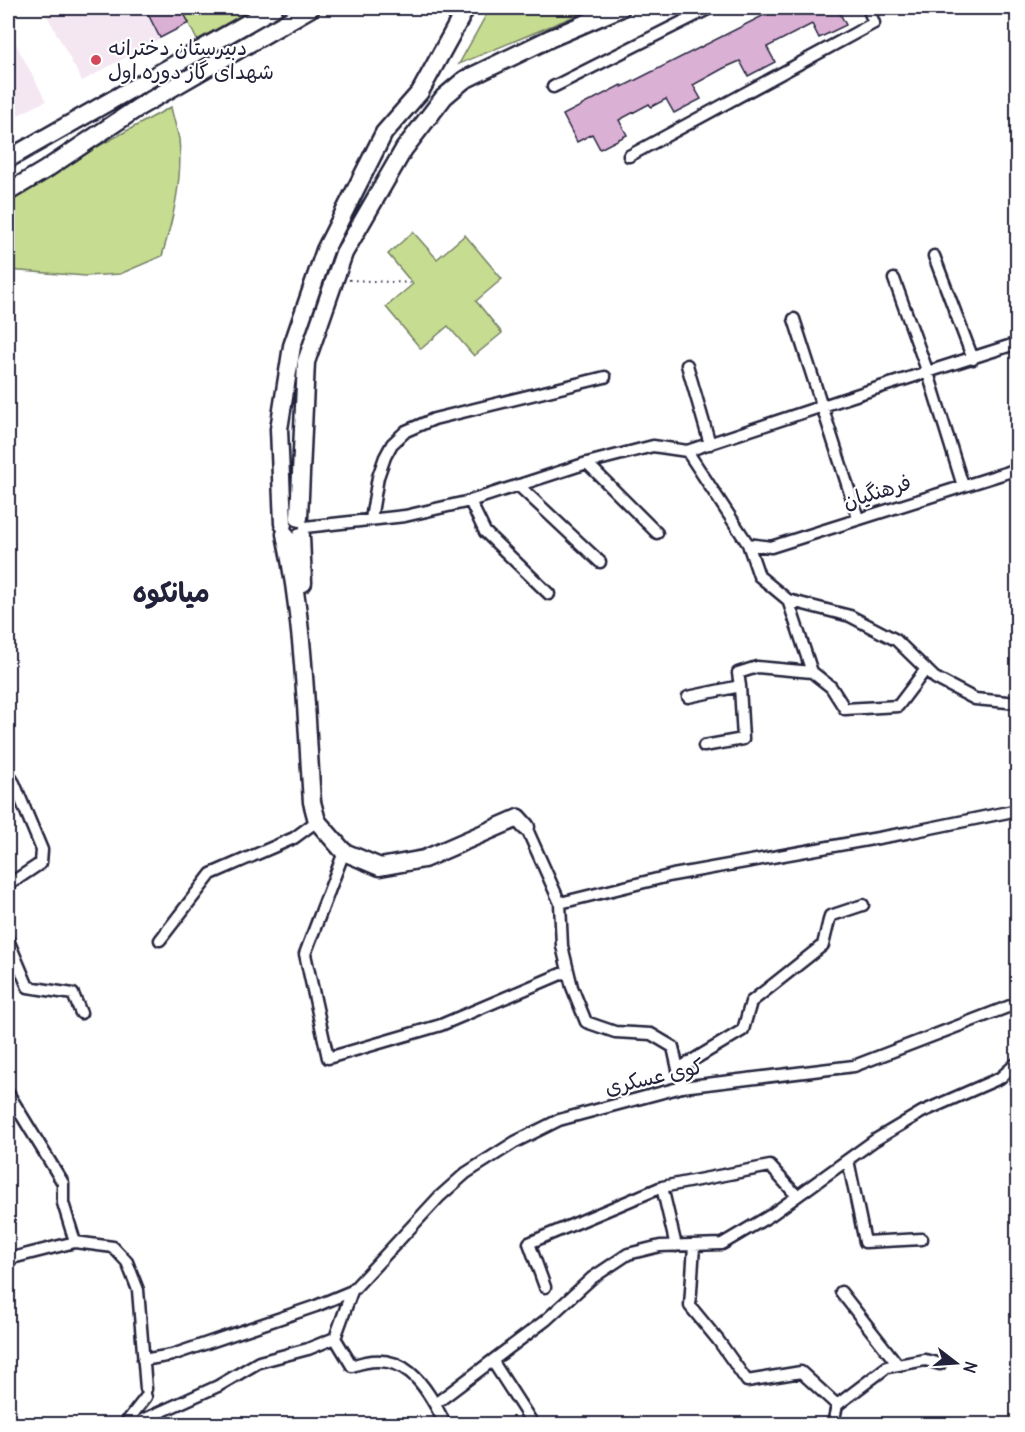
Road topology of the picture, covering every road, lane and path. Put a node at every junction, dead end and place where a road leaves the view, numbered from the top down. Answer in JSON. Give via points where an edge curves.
{"nodes":[{"id":1,"x":274,"y":8,"type":"edge"},
{"id":2,"x":311,"y":8,"type":"edge"},
{"id":3,"x":466,"y":8,"type":"edge"},
{"id":4,"x":621,"y":8,"type":"edge"},
{"id":5,"x":703,"y":8,"type":"edge"},
{"id":6,"x":710,"y":8,"type":"edge"},
{"id":7,"x":868,"y":8,"type":"edge"},
{"id":8,"x":553,"y":87,"type":"dead end"},
{"id":9,"x":628,"y":156,"type":"dead end"},
{"id":10,"x":8,"y":159,"type":"edge"},
{"id":11,"x":8,"y":192,"type":"edge"},
{"id":12,"x":934,"y":256,"type":"dead end"},
{"id":13,"x":894,"y":279,"type":"dead end"},
{"id":14,"x":334,"y":280,"type":"junction"},
{"id":15,"x":414,"y":284,"type":"dead end"},
{"id":16,"x":794,"y":319,"type":"dead end"},
{"id":17,"x":1017,"y":343,"type":"edge"},
{"id":18,"x":973,"y":358,"type":"junction"},
{"id":19,"x":687,"y":365,"type":"dead end"},
{"id":20,"x":928,"y":373,"type":"junction"},
{"id":21,"x":605,"y":377,"type":"dead end"},
{"id":22,"x":821,"y":406,"type":"junction"},
{"id":23,"x":710,"y":444,"type":"junction"},
{"id":24,"x":687,"y":451,"type":"junction"},
{"id":25,"x":587,"y":463,"type":"junction"},
{"id":26,"x":1017,"y":469,"type":"edge"},
{"id":27,"x":518,"y":485,"type":"junction"},
{"id":28,"x":963,"y":486,"type":"junction"},
{"id":29,"x":470,"y":501,"type":"junction"},
{"id":30,"x":858,"y":518,"type":"junction"},
{"id":31,"x":371,"y":519,"type":"junction"},
{"id":32,"x":294,"y":528,"type":"junction"},
{"id":33,"x":657,"y":532,"type":"dead end"},
{"id":34,"x":748,"y":544,"type":"junction"},
{"id":35,"x":600,"y":562,"type":"dead end"},
{"id":36,"x":549,"y":594,"type":"dead end"},
{"id":37,"x":788,"y":600,"type":"junction"},
{"id":38,"x":926,"y":669,"type":"junction"},
{"id":39,"x":812,"y":672,"type":"junction"},
{"id":40,"x":740,"y":686,"type":"junction"},
{"id":41,"x":688,"y":697,"type":"dead end"},
{"id":42,"x":1017,"y":703,"type":"edge"},
{"id":43,"x":705,"y":746,"type":"dead end"},
{"id":44,"x":8,"y":773,"type":"edge"},
{"id":45,"x":1017,"y":810,"type":"edge"},
{"id":46,"x":317,"y":821,"type":"junction"},
{"id":47,"x":526,"y":827,"type":"joint"},
{"id":48,"x":344,"y":852,"type":"junction"},
{"id":49,"x":8,"y":885,"type":"edge"},
{"id":50,"x":560,"y":903,"type":"junction"},
{"id":51,"x":863,"y":905,"type":"dead end"},
{"id":52,"x":8,"y":940,"type":"edge"},
{"id":53,"x":160,"y":940,"type":"dead end"},
{"id":54,"x":568,"y":971,"type":"junction"},
{"id":55,"x":1017,"y":1003,"type":"edge"},
{"id":56,"x":81,"y":1013,"type":"dead end"},
{"id":57,"x":1017,"y":1062,"type":"edge"},
{"id":58,"x":678,"y":1069,"type":"junction"},
{"id":59,"x":682,"y":1087,"type":"junction"},
{"id":60,"x":8,"y":1093,"type":"edge"},
{"id":61,"x":848,"y":1160,"type":"junction"},
{"id":62,"x":662,"y":1187,"type":"junction"},
{"id":63,"x":797,"y":1196,"type":"junction"},
{"id":64,"x":922,"y":1239,"type":"dead end"},
{"id":65,"x":75,"y":1242,"type":"junction"},
{"id":66,"x":676,"y":1246,"type":"junction"},
{"id":67,"x":694,"y":1246,"type":"junction"},
{"id":68,"x":8,"y":1259,"type":"edge"},
{"id":69,"x":545,"y":1287,"type":"dead end"},
{"id":70,"x":352,"y":1291,"type":"junction"},
{"id":71,"x":841,"y":1292,"type":"dead end"},
{"id":72,"x":336,"y":1338,"type":"junction"},
{"id":73,"x":143,"y":1360,"type":"junction"},
{"id":74,"x":493,"y":1362,"type":"junction"},
{"id":75,"x":940,"y":1364,"type":"dead end"},
{"id":76,"x":898,"y":1365,"type":"junction"},
{"id":77,"x":435,"y":1404,"type":"junction"},
{"id":78,"x":837,"y":1405,"type":"junction"},
{"id":79,"x":125,"y":1425,"type":"edge"},
{"id":80,"x":135,"y":1425,"type":"edge"},
{"id":81,"x":445,"y":1425,"type":"edge"},
{"id":82,"x":532,"y":1425,"type":"edge"},
{"id":83,"x":833,"y":1425,"type":"edge"}],
"edges":[{"from":1,"to":10,"type":"main road"},
{"from":2,"to":11,"type":"main road","via":[[139,107]]},
{"from":3,"to":32,"type":"main road","via":[[420,92],[384,134],[326,250],[291,346],[279,429]]},
{"from":4,"to":14,"type":"main road","via":[[464,80],[444,97],[404,149],[344,253]]},
{"from":5,"to":6,"type":"street"},
{"from":6,"to":8,"type":"street"},
{"from":7,"to":9,"type":"street","via":[[874,23]]},
{"from":12,"to":18,"type":"street"},
{"from":13,"to":20,"type":"street"},
{"from":14,"to":15,"type":"path"},
{"from":14,"to":32,"type":"main road","via":[[306,362]]},
{"from":16,"to":22,"type":"street"},
{"from":17,"to":18,"type":"street"},
{"from":18,"to":20,"type":"street"},
{"from":19,"to":23,"type":"street"},
{"from":20,"to":22,"type":"street"},
{"from":20,"to":28,"type":"street"},
{"from":21,"to":31,"type":"street","via":[[434,419],[406,431],[385,457]]},
{"from":22,"to":23,"type":"street"},
{"from":22,"to":30,"type":"street"},
{"from":23,"to":24,"type":"street"},
{"from":24,"to":25,"type":"street","via":[[653,446]]},
{"from":24,"to":34,"type":"street"},
{"from":25,"to":27,"type":"street"},
{"from":25,"to":33,"type":"street"},
{"from":26,"to":28,"type":"street","name":"فرهنگیان"},
{"from":27,"to":29,"type":"street"},
{"from":27,"to":35,"type":"street"},
{"from":28,"to":30,"type":"street","name":"فرهنگیان"},
{"from":29,"to":31,"type":"street","via":[[405,516]]},
{"from":29,"to":36,"type":"street","via":[[485,532]]},
{"from":30,"to":34,"type":"street","name":"فرهنگیان","via":[[771,547]]},
{"from":31,"to":32,"type":"street"},
{"from":32,"to":46,"type":"main road","via":[[292,572],[304,675],[312,802]]},
{"from":34,"to":37,"type":"street","via":[[759,576]]},
{"from":37,"to":38,"type":"street","via":[[850,616],[896,640]]},
{"from":37,"to":39,"type":"street"},
{"from":38,"to":39,"type":"street","via":[[898,706],[845,709],[831,687]]},
{"from":38,"to":42,"type":"street","via":[[975,699]]},
{"from":39,"to":40,"type":"street","via":[[757,667],[738,673]]},
{"from":40,"to":41,"type":"street"},
{"from":40,"to":43,"type":"street","via":[[743,739]]},
{"from":44,"to":49,"type":"street","via":[[42,850],[40,863]]},
{"from":45,"to":50,"type":"street","via":[[673,875]]},
{"from":46,"to":48,"type":"main road"},
{"from":46,"to":53,"type":"street","via":[[294,838],[211,874]]},
{"from":47,"to":48,"type":"main road","via":[[518,818],[424,859],[380,867]]},
{"from":47,"to":50,"type":"street"},
{"from":48,"to":54,"type":"street","via":[[305,954],[328,1058],[441,1025]]},
{"from":50,"to":54,"type":"street","via":[[562,946]]},
{"from":51,"to":58,"type":"street","via":[[830,916],[823,945],[751,1002],[743,1030]]},
{"from":52,"to":56,"type":"street","via":[[28,987],[73,994]]},
{"from":54,"to":58,"type":"street","via":[[586,1022],[615,1032],[651,1034],[673,1047]]},
{"from":55,"to":59,"type":"street","name":"کوی عسکری","via":[[854,1066]]},
{"from":57,"to":61,"type":"street","via":[[1000,1078],[922,1112]]},
{"from":58,"to":59,"type":"street"},
{"from":59,"to":70,"type":"street","name":"کوی عسکری","via":[[559,1120],[515,1142],[466,1173],[438,1197]]},
{"from":60,"to":65,"type":"street","via":[[63,1183],[63,1203]]},
{"from":61,"to":63,"type":"street"},
{"from":61,"to":64,"type":"street","via":[[865,1242]]},
{"from":62,"to":63,"type":"street","via":[[770,1166]]},
{"from":62,"to":66,"type":"street"},
{"from":62,"to":69,"type":"street","via":[[530,1243]]},
{"from":63,"to":67,"type":"street","via":[[722,1244]]},
{"from":65,"to":68,"type":"street"},
{"from":65,"to":73,"type":"street","via":[[113,1247],[127,1262],[138,1290]]},
{"from":66,"to":67,"type":"street"},
{"from":66,"to":74,"type":"street","via":[[628,1254],[591,1278]]},
{"from":67,"to":78,"type":"street","via":[[690,1306],[747,1381],[801,1372]]},
{"from":70,"to":72,"type":"street"},
{"from":70,"to":73,"type":"street","via":[[172,1355]]},
{"from":71,"to":76,"type":"street"},
{"from":72,"to":77,"type":"street","via":[[352,1366],[368,1360],[394,1362],[415,1377]]},
{"from":72,"to":80,"type":"street","via":[[259,1362]]},
{"from":73,"to":79,"type":"street","via":[[146,1393]]},
{"from":74,"to":77,"type":"street"},
{"from":74,"to":82,"type":"street"},
{"from":75,"to":76,"type":"street","via":[[925,1360]]},
{"from":76,"to":78,"type":"street","via":[[887,1367]]},
{"from":77,"to":81,"type":"street"},
{"from":78,"to":83,"type":"street"}]}
